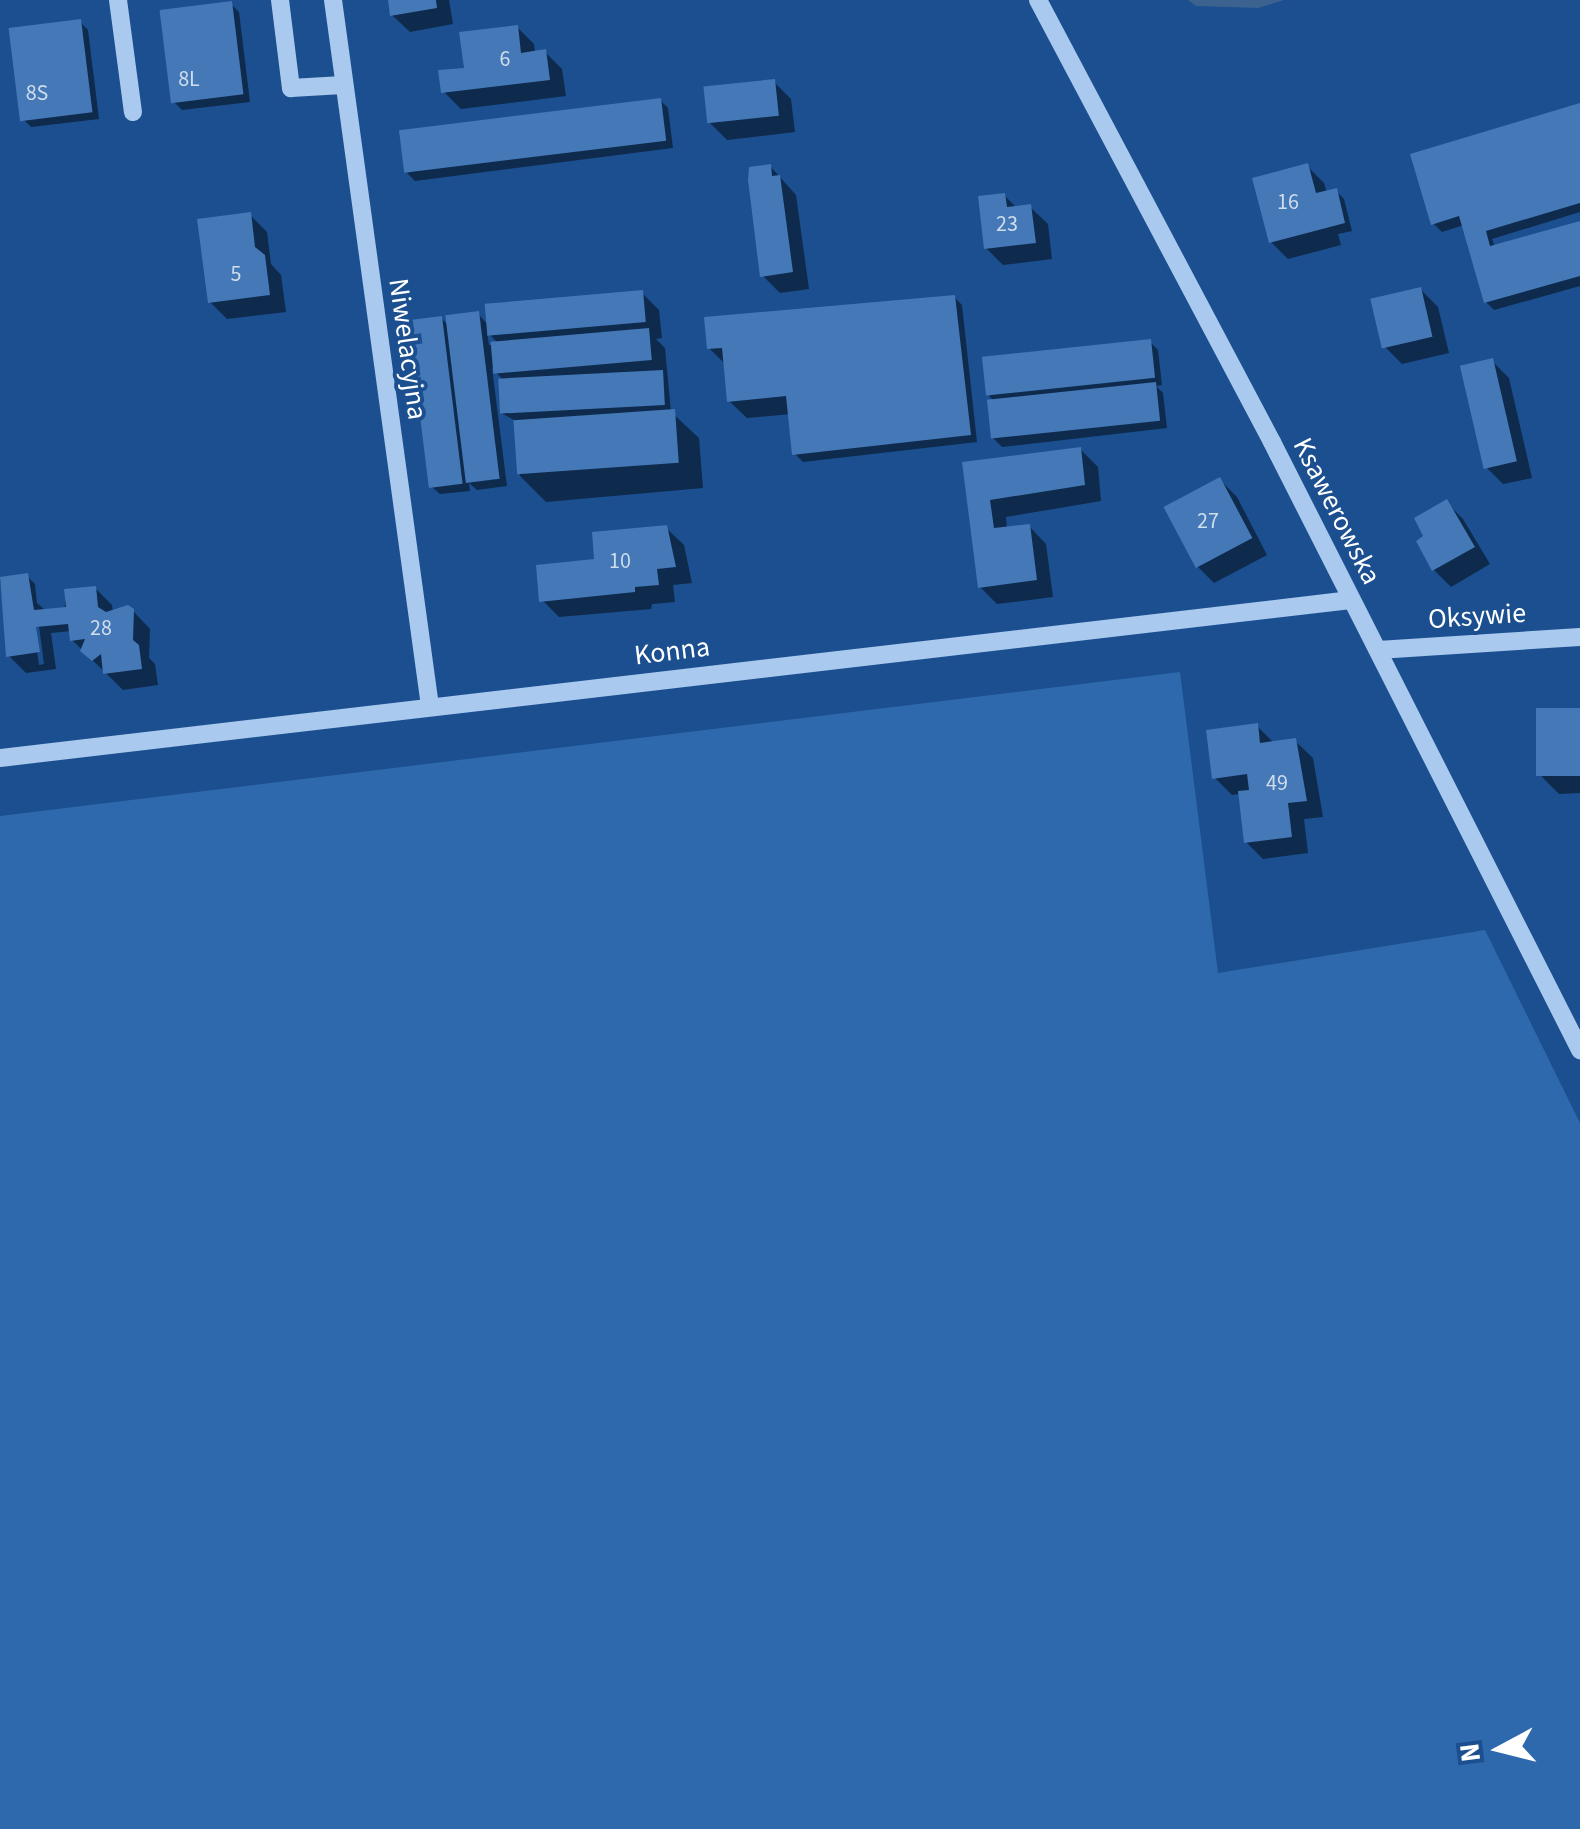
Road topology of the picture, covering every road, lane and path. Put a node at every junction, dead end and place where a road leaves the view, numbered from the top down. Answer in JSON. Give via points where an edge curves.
{"nodes":[{"id":1,"x":118,"y":0,"type":"edge"},
{"id":2,"x":280,"y":0,"type":"edge"},
{"id":3,"x":332,"y":0,"type":"edge"},
{"id":4,"x":1038,"y":0,"type":"edge"},
{"id":5,"x":343,"y":85,"type":"junction"},
{"id":6,"x":133,"y":112,"type":"dead end"},
{"id":7,"x":1350,"y":600,"type":"junction"},
{"id":8,"x":1580,"y":637,"type":"edge"},
{"id":9,"x":1378,"y":650,"type":"junction"},
{"id":10,"x":430,"y":706,"type":"junction"},
{"id":11,"x":0,"y":758,"type":"edge"},
{"id":12,"x":1580,"y":1050,"type":"edge"}],
"edges":[{"from":1,"to":6,"type":"street"},
{"from":2,"to":5,"type":"street","via":[[291,88]]},
{"from":3,"to":5,"type":"street","name":"Niwelacyjna"},
{"from":4,"to":7,"type":"street","name":"Ksawerowska"},
{"from":5,"to":10,"type":"street","name":"Niwelacyjna"},
{"from":7,"to":9,"type":"street","name":"Ksawerowska"},
{"from":7,"to":10,"type":"street","name":"Konna"},
{"from":8,"to":9,"type":"street","name":"Oksywie"},
{"from":9,"to":12,"type":"street","name":"Ksawerowska"},
{"from":10,"to":11,"type":"street","name":"Konna"}]}
